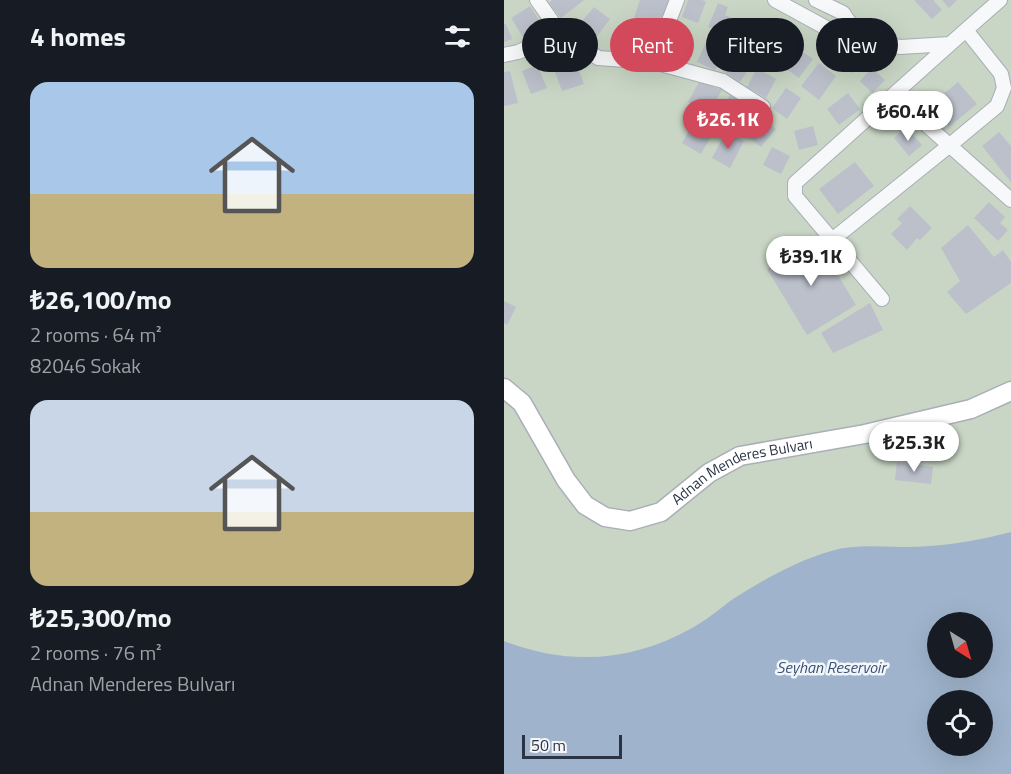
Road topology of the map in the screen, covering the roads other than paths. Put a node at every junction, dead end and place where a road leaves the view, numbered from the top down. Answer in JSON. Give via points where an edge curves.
{"nodes":[{"id":1,"x":537,"y":0,"type":"edge"},
{"id":2,"x":677,"y":0,"type":"edge"},
{"id":3,"x":775,"y":0,"type":"edge"},
{"id":4,"x":816,"y":0,"type":"edge"},
{"id":5,"x":1000,"y":0,"type":"edge"},
{"id":6,"x":549,"y":18,"type":"edge"},
{"id":7,"x":670,"y":18,"type":"edge"},
{"id":8,"x":846,"y":18,"type":"edge"},
{"id":9,"x":816,"y":22,"type":"edge"},
{"id":10,"x":966,"y":30,"type":"junction"},
{"id":11,"x":950,"y":44,"type":"junction"},
{"id":12,"x":898,"y":47,"type":"edge"},
{"id":13,"x":522,"y":50,"type":"edge"},
{"id":14,"x":504,"y":55,"type":"edge"},
{"id":15,"x":690,"y":72,"type":"edge"},
{"id":16,"x":894,"y":96,"type":"junction"},
{"id":17,"x":763,"y":107,"type":"dead end"},
{"id":18,"x":950,"y":145,"type":"junction"},
{"id":19,"x":1011,"y":200,"type":"edge"},
{"id":20,"x":832,"y":240,"type":"junction"},
{"id":21,"x":882,"y":299,"type":"dead end"},
{"id":22,"x":504,"y":388,"type":"edge"},
{"id":23,"x":1011,"y":391,"type":"edge"}],
"edges":[{"from":1,"to":6,"type":"street"},
{"from":2,"to":7,"type":"street"},
{"from":3,"to":9,"type":"street"},
{"from":4,"to":8,"type":"street"},
{"from":5,"to":10,"type":"street"},
{"from":10,"to":11,"type":"street"},
{"from":10,"to":18,"type":"street","via":[[1001,74],[1004,88],[997,106]]},
{"from":11,"to":12,"type":"street"},
{"from":11,"to":16,"type":"street"},
{"from":13,"to":14,"type":"street"},
{"from":15,"to":17,"type":"street","via":[[723,81]]},
{"from":16,"to":18,"type":"street"},
{"from":16,"to":20,"type":"street","via":[[795,183],[795,196]]},
{"from":18,"to":19,"type":"street"},
{"from":18,"to":20,"type":"street"},
{"from":20,"to":21,"type":"street"},
{"from":22,"to":23,"type":"street","name":"Adnan Menderes Bulvarı","via":[[522,403],[566,480],[585,505],[605,517],[630,521],[661,512],[709,473],[740,456],[866,434],[971,409]]}]}
